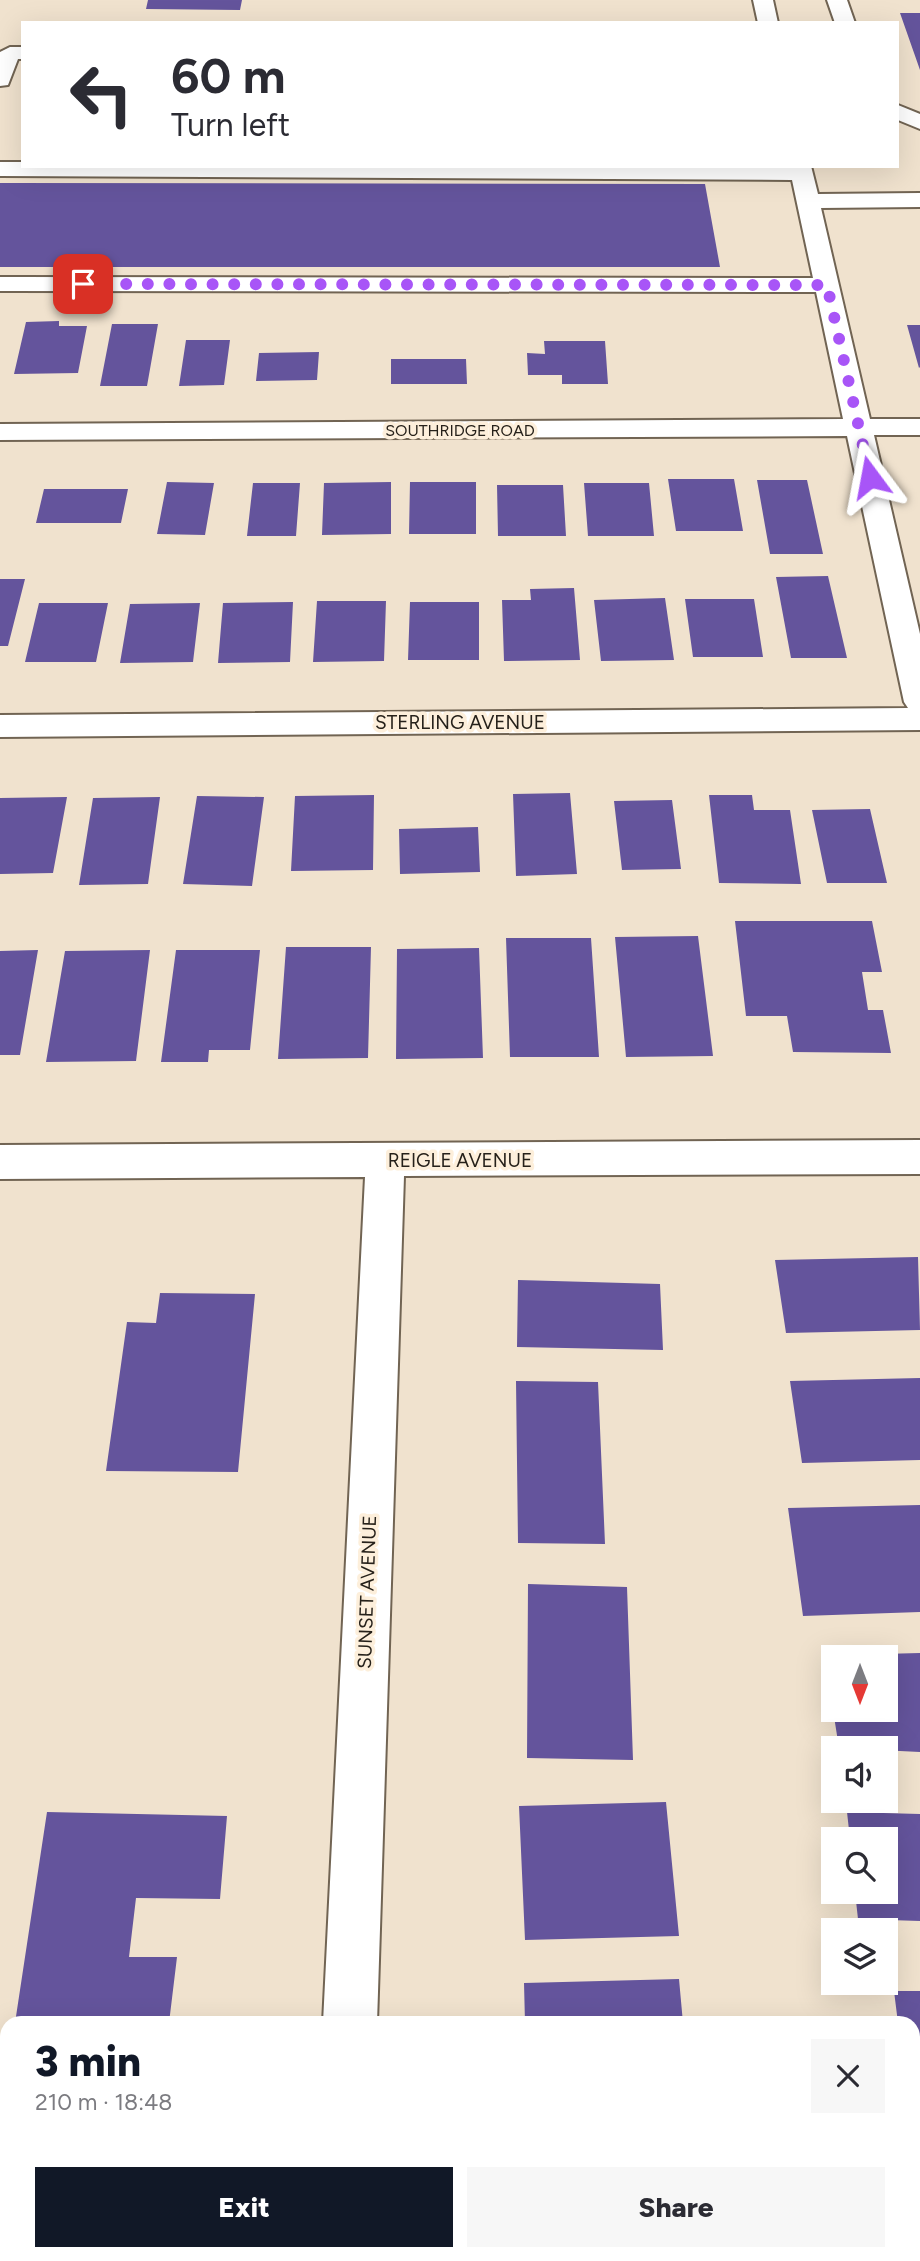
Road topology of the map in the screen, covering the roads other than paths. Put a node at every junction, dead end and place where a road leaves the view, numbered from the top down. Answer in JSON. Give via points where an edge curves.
{"nodes":[{"id":1,"x":763,"y":0,"type":"edge"},
{"id":2,"x":837,"y":0,"type":"edge"},
{"id":3,"x":768,"y":21,"type":"edge"},
{"id":4,"x":844,"y":21,"type":"edge"},
{"id":5,"x":21,"y":53,"type":"edge"},
{"id":6,"x":0,"y":80,"type":"edge"},
{"id":7,"x":899,"y":112,"type":"edge"},
{"id":8,"x":920,"y":122,"type":"edge"},
{"id":9,"x":0,"y":169,"type":"edge"},
{"id":10,"x":801,"y":169,"type":"edge"},
{"id":11,"x":920,"y":200,"type":"edge"},
{"id":12,"x":807,"y":201,"type":"junction"},
{"id":13,"x":0,"y":284,"type":"edge"},
{"id":14,"x":827,"y":285,"type":"junction"},
{"id":15,"x":920,"y":427,"type":"edge"},
{"id":16,"x":858,"y":428,"type":"junction"},
{"id":17,"x":0,"y":432,"type":"edge"},
{"id":18,"x":920,"y":702,"type":"edge"},
{"id":19,"x":920,"y":719,"type":"edge"},
{"id":20,"x":0,"y":726,"type":"edge"},
{"id":21,"x":920,"y":1157,"type":"edge"},
{"id":22,"x":385,"y":1161,"type":"junction"},
{"id":23,"x":0,"y":1162,"type":"edge"},
{"id":24,"x":350,"y":2016,"type":"edge"}],
"edges":[{"from":1,"to":3,"type":"street"},
{"from":2,"to":4,"type":"street"},
{"from":5,"to":6,"type":"street","via":[[10,53]]},
{"from":7,"to":8,"type":"street"},
{"from":9,"to":10,"type":"street"},
{"from":10,"to":12,"type":"street"},
{"from":11,"to":12,"type":"street"},
{"from":12,"to":14,"type":"street"},
{"from":13,"to":14,"type":"street"},
{"from":14,"to":16,"type":"street"},
{"from":15,"to":16,"type":"street","name":"SOUTHRIDGE ROAD"},
{"from":16,"to":17,"type":"street","name":"SOUTHRIDGE ROAD"},
{"from":16,"to":18,"type":"street"},
{"from":19,"to":20,"type":"street","name":"STERLING AVENUE"},
{"from":21,"to":22,"type":"street","name":"REIGLE AVENUE"},
{"from":22,"to":23,"type":"street","name":"REIGLE AVENUE"},
{"from":22,"to":24,"type":"street","name":"SUNSET AVENUE"}]}
